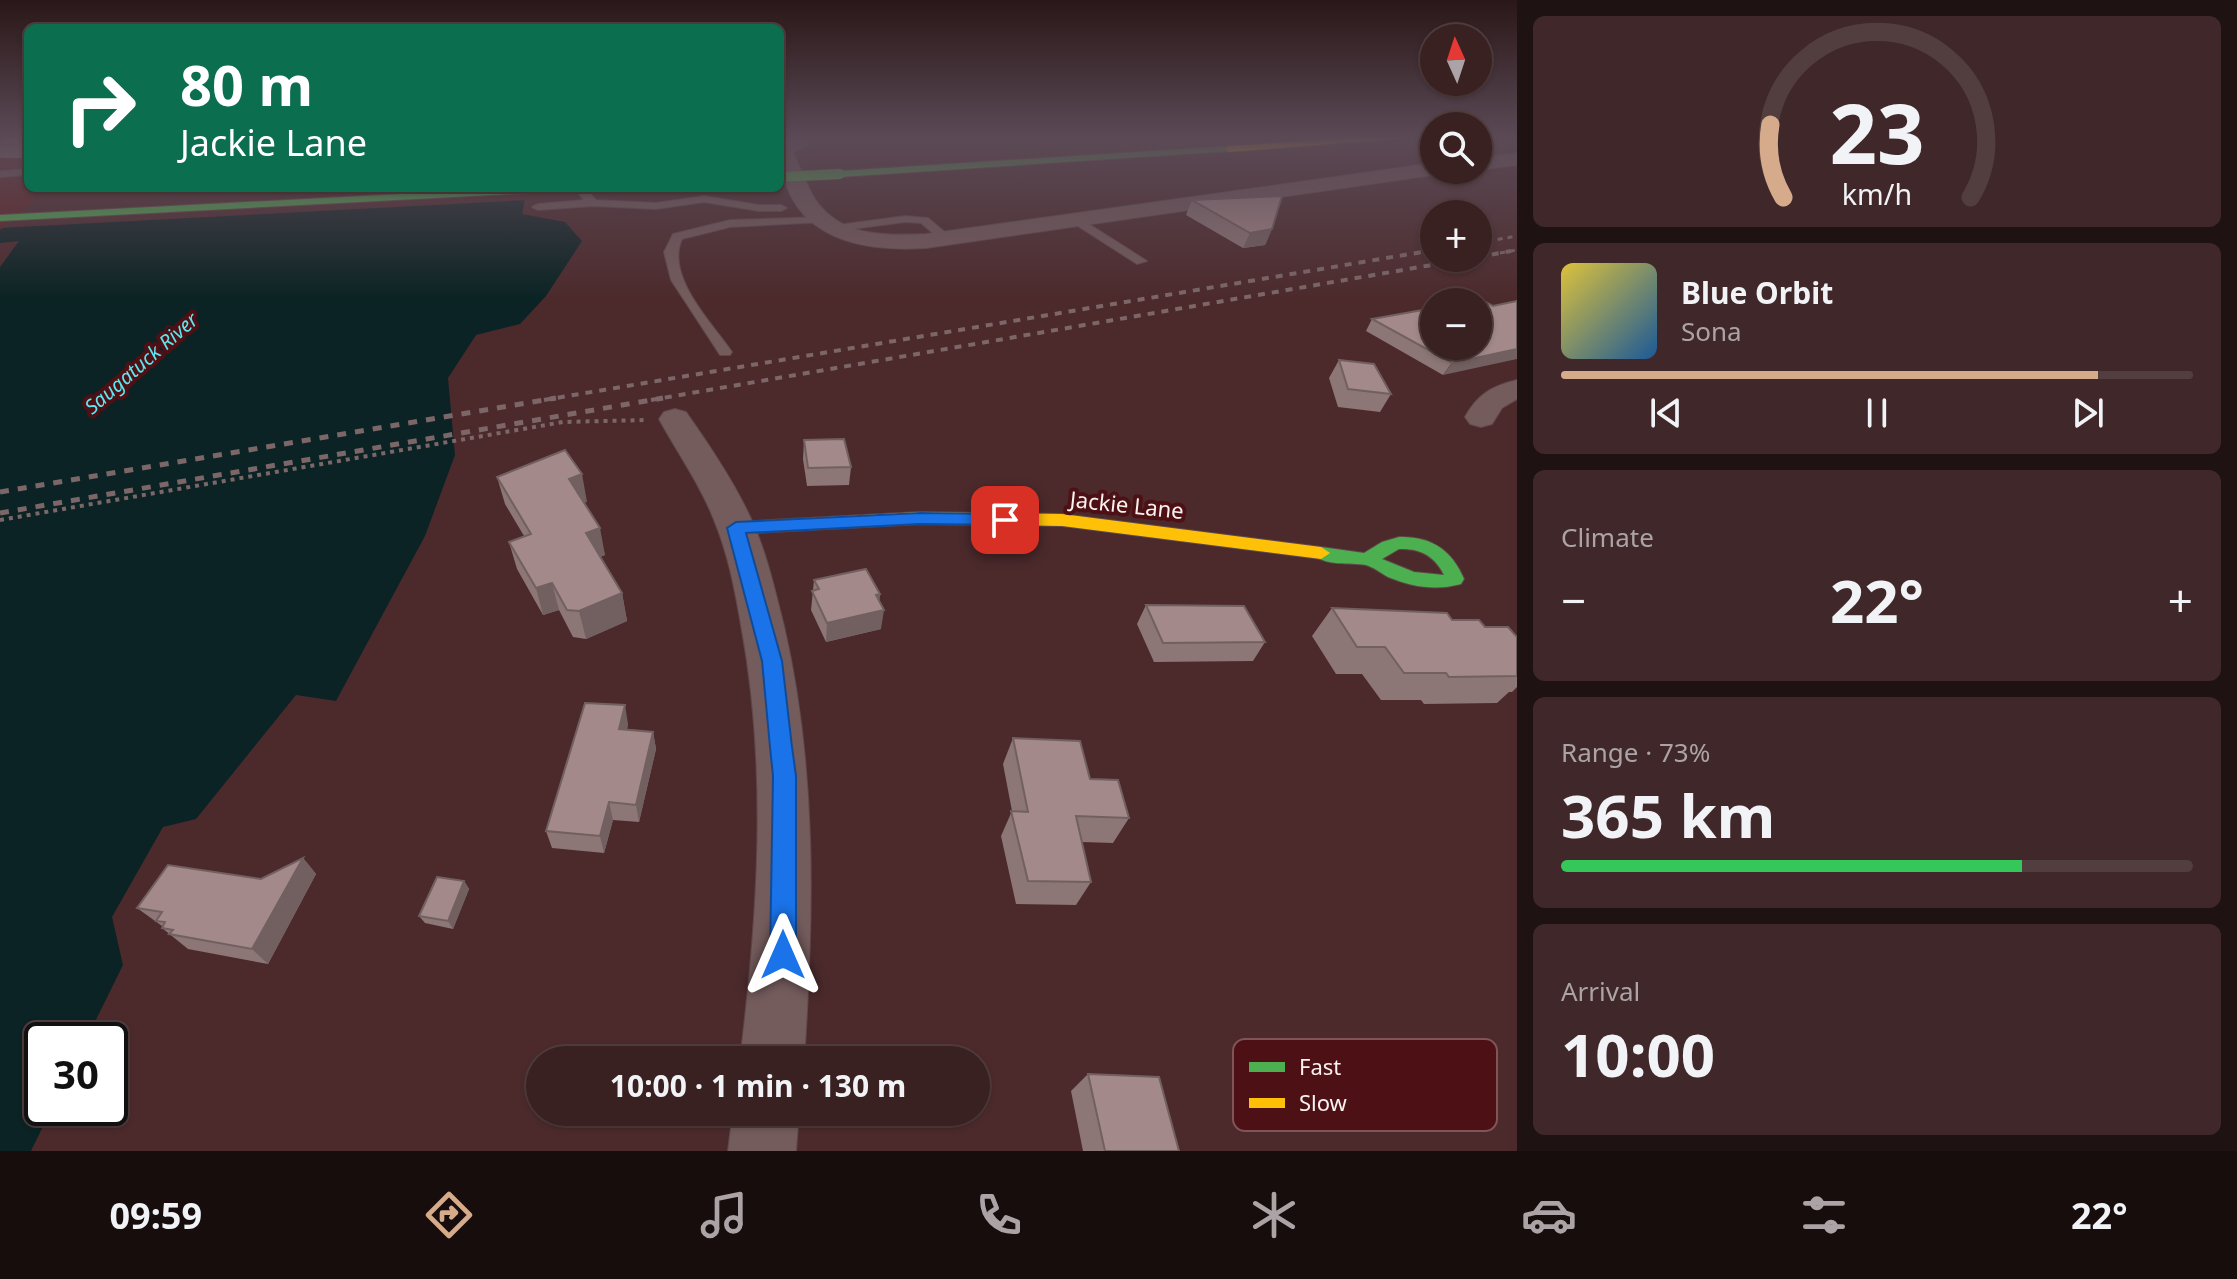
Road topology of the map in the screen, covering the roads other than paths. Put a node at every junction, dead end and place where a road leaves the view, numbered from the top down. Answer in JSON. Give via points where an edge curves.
{"nodes":[{"id":1,"x":493,"y":192,"type":"edge"},
{"id":2,"x":583,"y":192,"type":"edge"},
{"id":3,"x":805,"y":192,"type":"edge"},
{"id":4,"x":1270,"y":192,"type":"edge"},
{"id":5,"x":706,"y":194,"type":"edge"},
{"id":6,"x":593,"y":203,"type":"junction"},
{"id":7,"x":538,"y":207,"type":"dead end"},
{"id":8,"x":0,"y":218,"type":"edge"},
{"id":9,"x":820,"y":219,"type":"junction"},
{"id":10,"x":1074,"y":219,"type":"junction"},
{"id":11,"x":1141,"y":261,"type":"dead end"},
{"id":12,"x":725,"y":352,"type":"dead end"},
{"id":13,"x":1517,"y":389,"type":"edge"},
{"id":14,"x":1481,"y":417,"type":"dead end"},
{"id":15,"x":675,"y":419,"type":"road end"},
{"id":16,"x":736,"y":528,"type":"junction"},
{"id":17,"x":1368,"y":559,"type":"dead end"},
{"id":18,"x":773,"y":1046,"type":"edge"},
{"id":19,"x":765,"y":1126,"type":"edge"},
{"id":20,"x":762,"y":1151,"type":"edge"}],
"edges":[{"from":1,"to":8,"type":"main road"},
{"from":2,"to":6,"type":"lane"},
{"from":3,"to":9,"type":"street"},
{"from":4,"to":10,"type":"street"},
{"from":5,"to":6,"type":"lane","via":[[656,206]]},
{"from":5,"to":9,"type":"lane"},
{"from":6,"to":7,"type":"lane"},
{"from":9,"to":10,"type":"street","via":[[859,239],[895,243]]},
{"from":9,"to":12,"type":"lane","via":[[735,222],[677,237],[670,252],[677,280]]},
{"from":10,"to":11,"type":"lane"},
{"from":13,"to":14,"type":"street","via":[[1487,403]]},
{"from":15,"to":16,"type":"street"},
{"from":16,"to":17,"type":"main road","name":"Jackie Lane","via":[[920,518],[1062,520]]},
{"from":16,"to":18,"type":"street","via":[[772,661],[784,776],[783,955]]},
{"from":19,"to":20,"type":"street"}]}
